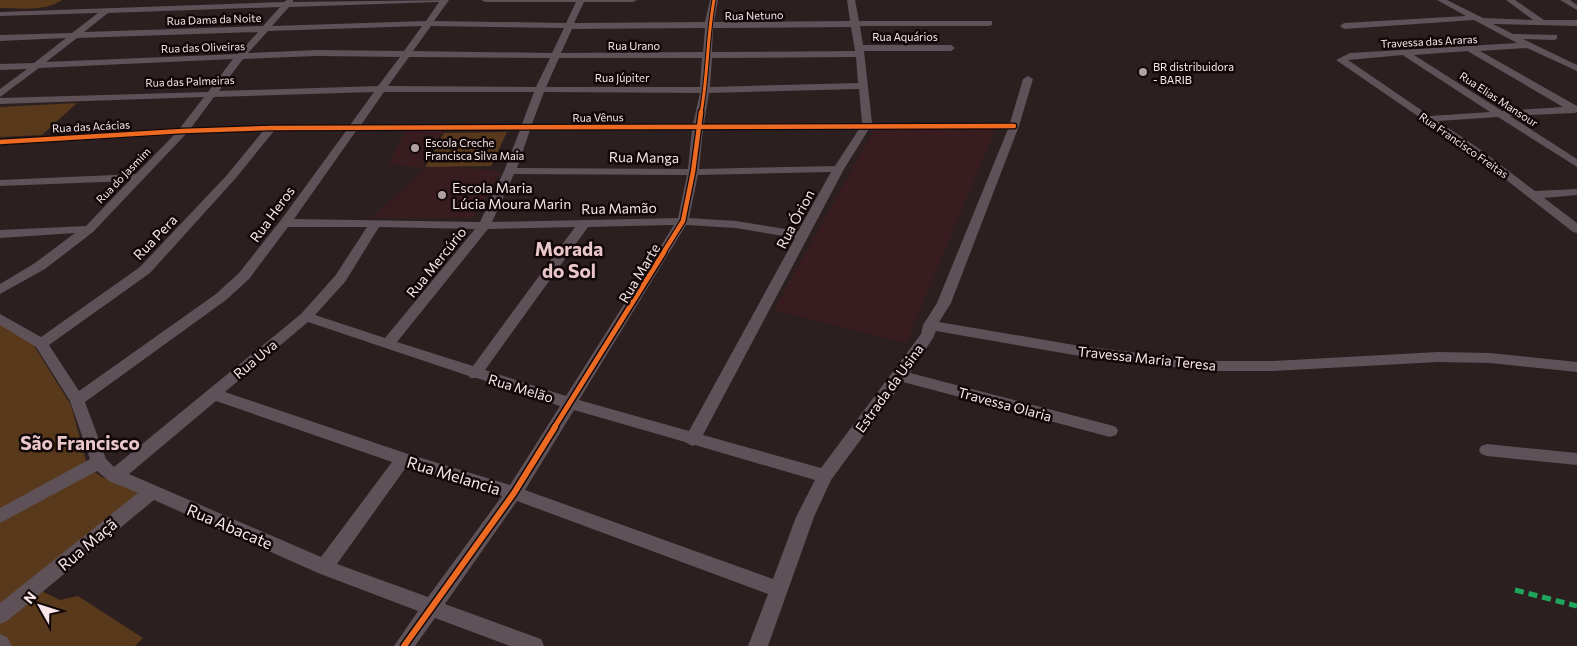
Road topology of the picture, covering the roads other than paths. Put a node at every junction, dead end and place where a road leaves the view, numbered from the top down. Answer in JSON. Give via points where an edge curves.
{"nodes":[{"id":1,"x":438,"y":0,"type":"edge"},
{"id":2,"x":445,"y":0,"type":"edge"},
{"id":3,"x":485,"y":0,"type":"edge"},
{"id":4,"x":581,"y":0,"type":"edge"},
{"id":5,"x":633,"y":0,"type":"edge"},
{"id":6,"x":714,"y":0,"type":"edge"},
{"id":7,"x":851,"y":0,"type":"edge"},
{"id":8,"x":1441,"y":0,"type":"edge"},
{"id":9,"x":1510,"y":0,"type":"edge"},
{"id":10,"x":1564,"y":0,"type":"edge"},
{"id":11,"x":289,"y":2,"type":"edge"},
{"id":12,"x":1577,"y":8,"type":"edge"},
{"id":13,"x":107,"y":10,"type":"junction"},
{"id":14,"x":0,"y":14,"type":"edge"},
{"id":15,"x":1477,"y":19,"type":"junction"},
{"id":16,"x":1541,"y":21,"type":"junction"},
{"id":17,"x":428,"y":23,"type":"junction"},
{"id":18,"x":989,"y":23,"type":"dead end"},
{"id":19,"x":1577,"y":23,"type":"edge"},
{"id":20,"x":854,"y":24,"type":"junction"},
{"id":21,"x":568,"y":26,"type":"junction"},
{"id":22,"x":709,"y":26,"type":"junction"},
{"id":23,"x":1344,"y":26,"type":"dead end"},
{"id":24,"x":266,"y":28,"type":"junction"},
{"id":25,"x":74,"y":36,"type":"junction"},
{"id":26,"x":1510,"y":36,"type":"junction"},
{"id":27,"x":0,"y":38,"type":"edge"},
{"id":28,"x":1554,"y":38,"type":"dead end"},
{"id":29,"x":1528,"y":45,"type":"junction"},
{"id":30,"x":952,"y":48,"type":"dead end"},
{"id":31,"x":1472,"y":50,"type":"junction"},
{"id":32,"x":859,"y":51,"type":"junction"},
{"id":33,"x":408,"y":54,"type":"junction"},
{"id":34,"x":1407,"y":54,"type":"junction"},
{"id":35,"x":708,"y":55,"type":"junction"},
{"id":36,"x":556,"y":56,"type":"junction"},
{"id":37,"x":240,"y":57,"type":"junction"},
{"id":38,"x":39,"y":65,"type":"junction"},
{"id":39,"x":1347,"y":65,"type":"joint"},
{"id":40,"x":0,"y":67,"type":"edge"},
{"id":41,"x":1577,"y":68,"type":"edge"},
{"id":42,"x":1028,"y":79,"type":"dead end"},
{"id":43,"x":863,"y":86,"type":"junction"},
{"id":44,"x":382,"y":89,"type":"junction"},
{"id":45,"x":540,"y":89,"type":"junction"},
{"id":46,"x":705,"y":90,"type":"junction"},
{"id":47,"x":214,"y":93,"type":"junction"},
{"id":48,"x":0,"y":94,"type":"edge"},
{"id":49,"x":0,"y":101,"type":"edge"},
{"id":50,"x":1576,"y":109,"type":"edge"},
{"id":51,"x":1500,"y":114,"type":"junction"},
{"id":52,"x":1428,"y":119,"type":"junction"},
{"id":53,"x":867,"y":125,"type":"junction"},
{"id":54,"x":698,"y":126,"type":"junction"},
{"id":55,"x":1014,"y":126,"type":"junction"},
{"id":56,"x":271,"y":128,"type":"junction"},
{"id":57,"x":353,"y":128,"type":"junction"},
{"id":58,"x":524,"y":128,"type":"junction"},
{"id":59,"x":183,"y":131,"type":"junction"},
{"id":60,"x":0,"y":142,"type":"edge"},
{"id":61,"x":1577,"y":164,"type":"edge"},
{"id":62,"x":838,"y":169,"type":"junction"},
{"id":63,"x":510,"y":170,"type":"junction"},
{"id":64,"x":694,"y":172,"type":"junction"},
{"id":65,"x":140,"y":177,"type":"junction"},
{"id":66,"x":0,"y":183,"type":"edge"},
{"id":67,"x":1577,"y":192,"type":"edge"},
{"id":68,"x":1534,"y":195,"type":"junction"},
{"id":69,"x":683,"y":222,"type":"junction"},
{"id":70,"x":284,"y":223,"type":"junction"},
{"id":71,"x":375,"y":224,"type":"junction"},
{"id":72,"x":584,"y":224,"type":"junction"},
{"id":73,"x":484,"y":226,"type":"junction"},
{"id":74,"x":89,"y":229,"type":"junction"},
{"id":75,"x":1577,"y":230,"type":"edge"},
{"id":76,"x":0,"y":234,"type":"edge"},
{"id":77,"x":803,"y":236,"type":"junction"},
{"id":78,"x":0,"y":290,"type":"edge"},
{"id":79,"x":306,"y":317,"type":"junction"},
{"id":80,"x":0,"y":319,"type":"edge"},
{"id":81,"x":930,"y":325,"type":"junction"},
{"id":82,"x":41,"y":344,"type":"junction"},
{"id":83,"x":388,"y":344,"type":"junction"},
{"id":84,"x":1577,"y":367,"type":"edge"},
{"id":85,"x":475,"y":374,"type":"junction"},
{"id":86,"x":900,"y":376,"type":"junction"},
{"id":87,"x":213,"y":394,"type":"junction"},
{"id":88,"x":77,"y":400,"type":"junction"},
{"id":89,"x":572,"y":404,"type":"junction"},
{"id":90,"x":1110,"y":431,"type":"dead end"},
{"id":91,"x":692,"y":440,"type":"junction"},
{"id":92,"x":1487,"y":450,"type":"dead end"},
{"id":93,"x":403,"y":459,"type":"junction"},
{"id":94,"x":1577,"y":459,"type":"edge"},
{"id":95,"x":98,"y":462,"type":"junction"},
{"id":96,"x":115,"y":476,"type":"junction"},
{"id":97,"x":825,"y":476,"type":"junction"},
{"id":98,"x":151,"y":492,"type":"junction"},
{"id":99,"x":514,"y":493,"type":"junction"},
{"id":100,"x":0,"y":516,"type":"edge"},
{"id":101,"x":324,"y":567,"type":"junction"},
{"id":102,"x":778,"y":589,"type":"junction"},
{"id":103,"x":432,"y":609,"type":"junction"},
{"id":104,"x":0,"y":615,"type":"edge"},
{"id":105,"x":404,"y":646,"type":"edge"},
{"id":106,"x":534,"y":646,"type":"edge"},
{"id":107,"x":758,"y":646,"type":"edge"}],
"edges":[{"from":1,"to":11,"type":"street"},
{"from":2,"to":17,"type":"street","name":"Rua Heros"},
{"from":3,"to":4,"type":"street"},
{"from":4,"to":5,"type":"street"},
{"from":4,"to":21,"type":"street","name":"Rua Mercúrio"},
{"from":6,"to":22,"type":"street","name":"Rua Marte"},
{"from":7,"to":20,"type":"street"},
{"from":8,"to":15,"type":"street"},
{"from":9,"to":16,"type":"street"},
{"from":10,"to":12,"type":"street"},
{"from":11,"to":13,"type":"street"},
{"from":11,"to":24,"type":"street","name":"Rua do Jasmim"},
{"from":13,"to":14,"type":"street"},
{"from":13,"to":25,"type":"street"},
{"from":15,"to":16,"type":"street"},
{"from":15,"to":23,"type":"street"},
{"from":15,"to":26,"type":"street"},
{"from":16,"to":19,"type":"street"},
{"from":17,"to":21,"type":"street","name":"Rua Netuno"},
{"from":17,"to":24,"type":"street","name":"Rua Dama da Noite"},
{"from":17,"to":33,"type":"street","name":"Rua Heros"},
{"from":18,"to":20,"type":"street","name":"Rua Netuno"},
{"from":20,"to":22,"type":"street","name":"Rua Netuno"},
{"from":20,"to":32,"type":"street"},
{"from":21,"to":22,"type":"street","name":"Rua Netuno"},
{"from":21,"to":36,"type":"street","name":"Rua Mercúrio"},
{"from":22,"to":35,"type":"street","name":"Rua Marte"},
{"from":24,"to":25,"type":"street","name":"Rua Dama da Noite"},
{"from":24,"to":37,"type":"street","name":"Rua do Jasmim"},
{"from":25,"to":27,"type":"street","name":"Rua Dama da Noite"},
{"from":25,"to":38,"type":"street"},
{"from":26,"to":28,"type":"street"},
{"from":26,"to":29,"type":"street"},
{"from":29,"to":31,"type":"street","name":"Travessa das Araras"},
{"from":29,"to":41,"type":"street"},
{"from":30,"to":32,"type":"street","name":"Rua Aquários"},
{"from":31,"to":34,"type":"street","name":"Travessa das Araras"},
{"from":31,"to":50,"type":"street"},
{"from":32,"to":35,"type":"street","name":"Rua Urano"},
{"from":32,"to":43,"type":"street"},
{"from":33,"to":36,"type":"street","name":"Rua Urano"},
{"from":33,"to":37,"type":"street","name":"Rua das Oliveiras","via":[[317,53]]},
{"from":33,"to":44,"type":"street","name":"Rua Heros"},
{"from":34,"to":39,"type":"street","name":"Travessa das Araras","via":[[1342,58]]},
{"from":34,"to":51,"type":"street","name":"Rua Elias Mansour"},
{"from":35,"to":36,"type":"street","name":"Rua Urano"},
{"from":35,"to":46,"type":"street","name":"Rua Marte"},
{"from":36,"to":45,"type":"street","name":"Rua Mercúrio"},
{"from":37,"to":38,"type":"street","name":"Rua das Oliveiras"},
{"from":37,"to":47,"type":"street","name":"Rua do Jasmim"},
{"from":38,"to":40,"type":"street","name":"Rua das Oliveiras"},
{"from":38,"to":48,"type":"street"},
{"from":39,"to":52,"type":"street","name":"Rua Francisco Freitas"},
{"from":42,"to":55,"type":"street","name":"Estrada da Usina"},
{"from":43,"to":46,"type":"street","name":"Rua Júpiter"},
{"from":43,"to":53,"type":"street"},
{"from":44,"to":45,"type":"street","name":"Rua Júpiter"},
{"from":44,"to":47,"type":"street","name":"Rua das Palmeiras"},
{"from":44,"to":57,"type":"street","name":"Rua Heros"},
{"from":45,"to":46,"type":"street","name":"Rua Júpiter"},
{"from":45,"to":58,"type":"street","name":"Rua Mercúrio"},
{"from":46,"to":54,"type":"street","name":"Rua Marte"},
{"from":47,"to":49,"type":"street","name":"Rua das Palmeiras"},
{"from":47,"to":59,"type":"street","name":"Rua do Jasmim"},
{"from":50,"to":51,"type":"street"},
{"from":51,"to":52,"type":"street"},
{"from":51,"to":61,"type":"street","name":"Rua Elias Mansour"},
{"from":52,"to":68,"type":"street","name":"Rua Francisco Freitas"},
{"from":53,"to":54,"type":"street","name":"Rua Vênus"},
{"from":53,"to":55,"type":"street","name":"Rua Vênus"},
{"from":53,"to":62,"type":"street","name":"Rua Órion"},
{"from":54,"to":58,"type":"street","name":"Rua Vênus"},
{"from":54,"to":64,"type":"street","name":"Rua Marte"},
{"from":55,"to":81,"type":"street","name":"Estrada da Usina","via":[[944,303]]},
{"from":56,"to":57,"type":"street","name":"Rua Vênus"},
{"from":56,"to":59,"type":"street","name":"Rua Vênus"},
{"from":56,"to":82,"type":"street","name":"Rua Pera","via":[[146,270]]},
{"from":57,"to":58,"type":"street","name":"Rua Vênus"},
{"from":57,"to":70,"type":"street","name":"Rua Heros"},
{"from":58,"to":63,"type":"street","name":"Rua Mercúrio"},
{"from":59,"to":60,"type":"street","name":"Rua das Acácias"},
{"from":59,"to":65,"type":"street","name":"Rua do Jasmim"},
{"from":62,"to":64,"type":"street","name":"Rua Manga"},
{"from":62,"to":77,"type":"street","name":"Rua Órion"},
{"from":63,"to":64,"type":"street","name":"Rua Manga"},
{"from":63,"to":73,"type":"street","name":"Rua Mercúrio"},
{"from":64,"to":69,"type":"street","name":"Rua Marte"},
{"from":65,"to":66,"type":"street"},
{"from":65,"to":74,"type":"street","name":"Rua do Jasmim"},
{"from":67,"to":68,"type":"street"},
{"from":68,"to":75,"type":"street","name":"Rua Francisco Freitas"},
{"from":69,"to":72,"type":"street","name":"Rua Mamão"},
{"from":69,"to":77,"type":"street","name":"Rua Mamão","via":[[747,224]]},
{"from":69,"to":89,"type":"street","name":"Rua Marte"},
{"from":70,"to":71,"type":"street","name":"Rua Mamão"},
{"from":70,"to":88,"type":"street","name":"Rua Heros","via":[[244,276],[221,297]]},
{"from":71,"to":73,"type":"street","name":"Rua Mamão"},
{"from":71,"to":79,"type":"street","name":"Rua Uva","via":[[340,278]]},
{"from":72,"to":73,"type":"street","name":"Rua Mamão"},
{"from":72,"to":85,"type":"street"},
{"from":73,"to":83,"type":"street","name":"Rua Mercúrio"},
{"from":74,"to":76,"type":"street"},
{"from":74,"to":78,"type":"street","name":"Rua do Jasmim","via":[[40,266]]},
{"from":77,"to":91,"type":"street","name":"Rua Órion"},
{"from":79,"to":83,"type":"street","name":"Rua Melão"},
{"from":79,"to":87,"type":"street","name":"Rua Uva"},
{"from":80,"to":82,"type":"street"},
{"from":81,"to":84,"type":"street","name":"Travessa Maria Teresa","via":[[1080,351],[1206,366],[1273,366],[1396,358],[1490,358]]},
{"from":81,"to":86,"type":"street","name":"Estrada da Usina","via":[[928,335]]},
{"from":82,"to":88,"type":"street"},
{"from":83,"to":85,"type":"street","name":"Rua Melão"},
{"from":85,"to":89,"type":"street","name":"Rua Melão"},
{"from":86,"to":90,"type":"street","name":"Travessa Olaria"},
{"from":86,"to":97,"type":"street","name":"Estrada da Usina"},
{"from":87,"to":93,"type":"street","name":"Rua Melancia"},
{"from":87,"to":96,"type":"street","name":"Rua Uva"},
{"from":88,"to":95,"type":"street"},
{"from":89,"to":91,"type":"street","name":"Rua Melão"},
{"from":89,"to":99,"type":"street","name":"Rua Marte"},
{"from":91,"to":97,"type":"street","name":"Rua Melão"},
{"from":92,"to":94,"type":"street"},
{"from":93,"to":99,"type":"street","name":"Rua Melancia"},
{"from":93,"to":101,"type":"street"},
{"from":95,"to":96,"type":"street","name":"Rua Abacate"},
{"from":95,"to":100,"type":"street"},
{"from":96,"to":98,"type":"street","name":"Rua Abacate"},
{"from":97,"to":102,"type":"street","name":"Estrada da Usina","via":[[805,517]]},
{"from":98,"to":101,"type":"street","name":"Rua Abacate"},
{"from":98,"to":104,"type":"street","name":"Rua Maçã"},
{"from":99,"to":102,"type":"street","name":"Rua Melancia"},
{"from":99,"to":103,"type":"street","name":"Rua Marte"},
{"from":101,"to":103,"type":"street","name":"Rua Abacate"},
{"from":102,"to":107,"type":"street","name":"Estrada da Usina"},
{"from":103,"to":105,"type":"street","name":"Rua Marte"},
{"from":103,"to":106,"type":"street","name":"Rua Abacate"}]}
